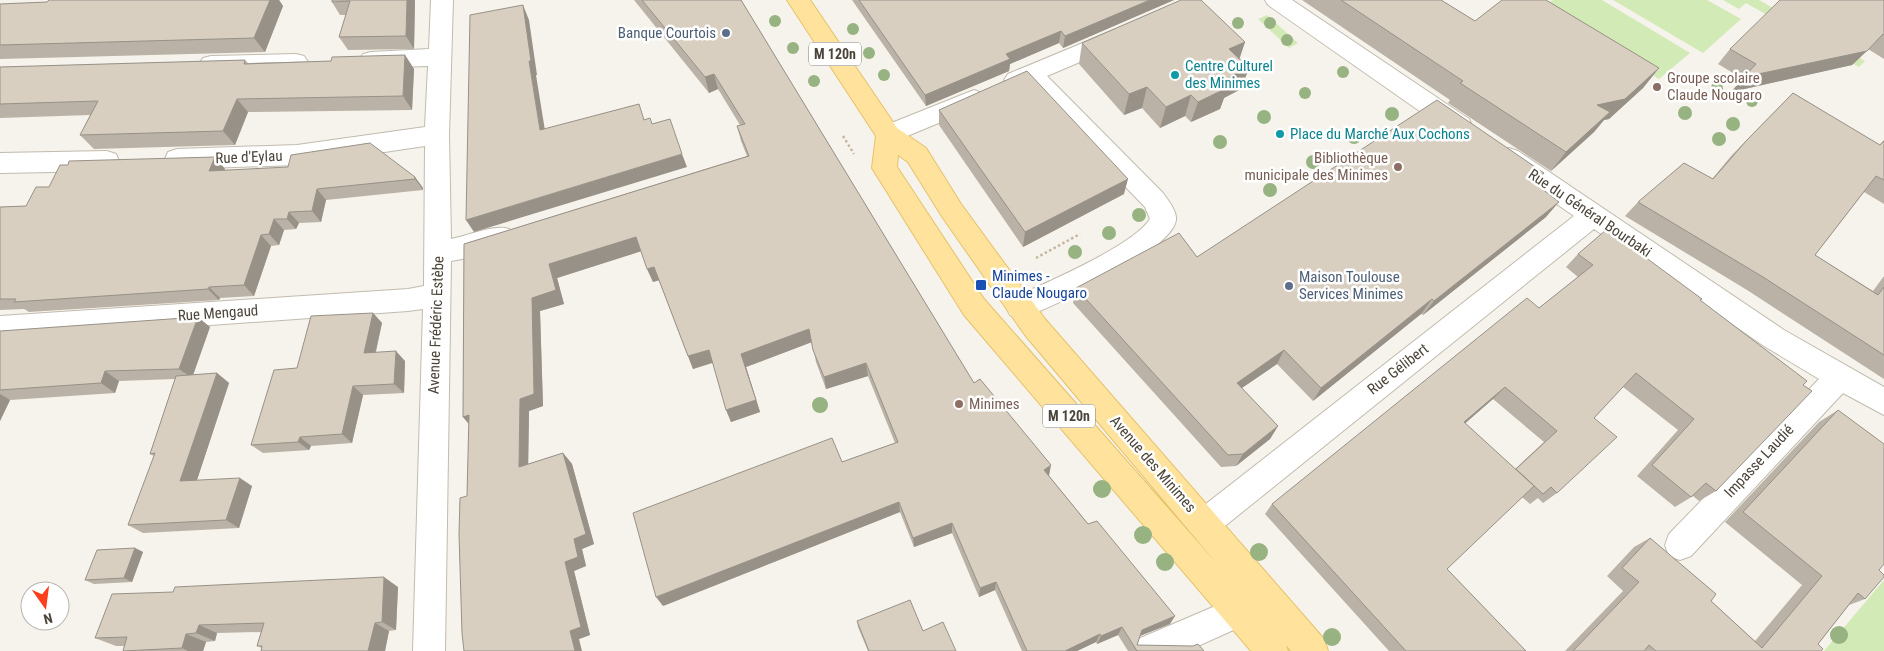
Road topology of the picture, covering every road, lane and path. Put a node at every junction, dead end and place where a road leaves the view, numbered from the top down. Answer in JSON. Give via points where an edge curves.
{"nodes":[{"id":1,"x":442,"y":0,"type":"edge"},
{"id":2,"x":798,"y":0,"type":"edge"},
{"id":3,"x":1276,"y":0,"type":"edge"},
{"id":4,"x":1138,"y":27,"type":"edge"},
{"id":5,"x":441,"y":57,"type":"junction"},
{"id":6,"x":350,"y":61,"type":"edge"},
{"id":7,"x":320,"y":62,"type":"edge"},
{"id":8,"x":192,"y":65,"type":"edge"},
{"id":9,"x":1030,"y":74,"type":"junction"},
{"id":10,"x":437,"y":135,"type":"junction"},
{"id":11,"x":888,"y":135,"type":"junction"},
{"id":12,"x":127,"y":160,"type":"edge"},
{"id":13,"x":156,"y":160,"type":"edge"},
{"id":14,"x":0,"y":163,"type":"edge"},
{"id":15,"x":1593,"y":215,"type":"junction"},
{"id":16,"x":525,"y":229,"type":"edge"},
{"id":17,"x":1080,"y":234,"type":"dead end"},
{"id":18,"x":438,"y":252,"type":"junction"},
{"id":19,"x":1036,"y":258,"type":"dead end"},
{"id":20,"x":436,"y":295,"type":"junction"},
{"id":21,"x":1020,"y":307,"type":"junction"},
{"id":22,"x":0,"y":328,"type":"edge"},
{"id":23,"x":1839,"y":377,"type":"junction"},
{"id":24,"x":1884,"y":402,"type":"edge"},
{"id":25,"x":1204,"y":524,"type":"junction"},
{"id":26,"x":1680,"y":546,"type":"dead end"},
{"id":27,"x":1251,"y":603,"type":"junction"},
{"id":28,"x":429,"y":651,"type":"edge"},
{"id":29,"x":1150,"y":651,"type":"edge"},
{"id":30,"x":1272,"y":651,"type":"edge"},
{"id":31,"x":1312,"y":651,"type":"edge"}],
"edges":[{"from":1,"to":5,"type":"street","name":"Avenue Frédéric Estèbe"},
{"from":2,"to":11,"type":"main road","name":"Avenue des Minimes","number":"M 120n"},
{"from":3,"to":15,"type":"street","name":"Rue du Général Bourbaki"},
{"from":4,"to":9,"type":"street"},
{"from":5,"to":6,"type":"street"},
{"from":5,"to":10,"type":"street","name":"Avenue Frédéric Estèbe"},
{"from":7,"to":8,"type":"street"},
{"from":9,"to":11,"type":"street"},
{"from":9,"to":21,"type":"street","via":[[1154,200],[1161,209],[1163,220],[1157,232],[1143,243],[1049,295]]},
{"from":10,"to":13,"type":"street","name":"Rue d'Eylau","via":[[298,155]]},
{"from":10,"to":18,"type":"street","name":"Avenue Frédéric Estèbe"},
{"from":11,"to":21,"type":"main road","name":"Avenue des Minimes","number":"M 120n","via":[[917,155]]},
{"from":11,"to":27,"type":"main road","name":"Avenue des Minimes","number":"M 120n","via":[[884,168],[974,307]]},
{"from":12,"to":14,"type":"street"},
{"from":15,"to":23,"type":"street","name":"Rue du Général Bourbaki","via":[[1774,338]]},
{"from":15,"to":25,"type":"street","name":"Rue Gélibert"},
{"from":16,"to":18,"type":"street","via":[[468,247]]},
{"from":17,"to":19,"type":"path"},
{"from":18,"to":20,"type":"street","name":"Avenue Frédéric Estèbe"},
{"from":20,"to":22,"type":"street","name":"Rue Mengaud","via":[[408,300]]},
{"from":20,"to":28,"type":"street","name":"Avenue Frédéric Estèbe"},
{"from":21,"to":25,"type":"main road","name":"Avenue des Minimes","number":"M 120n"},
{"from":23,"to":24,"type":"street","name":"Rue du Général Bourbaki"},
{"from":23,"to":26,"type":"street","name":"Impasse Laudié"},
{"from":25,"to":27,"type":"main road","name":"Avenue des Minimes","number":"M 120n"},
{"from":27,"to":29,"type":"street"},
{"from":27,"to":30,"type":"main road","name":"Avenue des Minimes","number":"M 120n"},
{"from":27,"to":31,"type":"main road","name":"Avenue des Minimes","number":"M 120n"}]}
